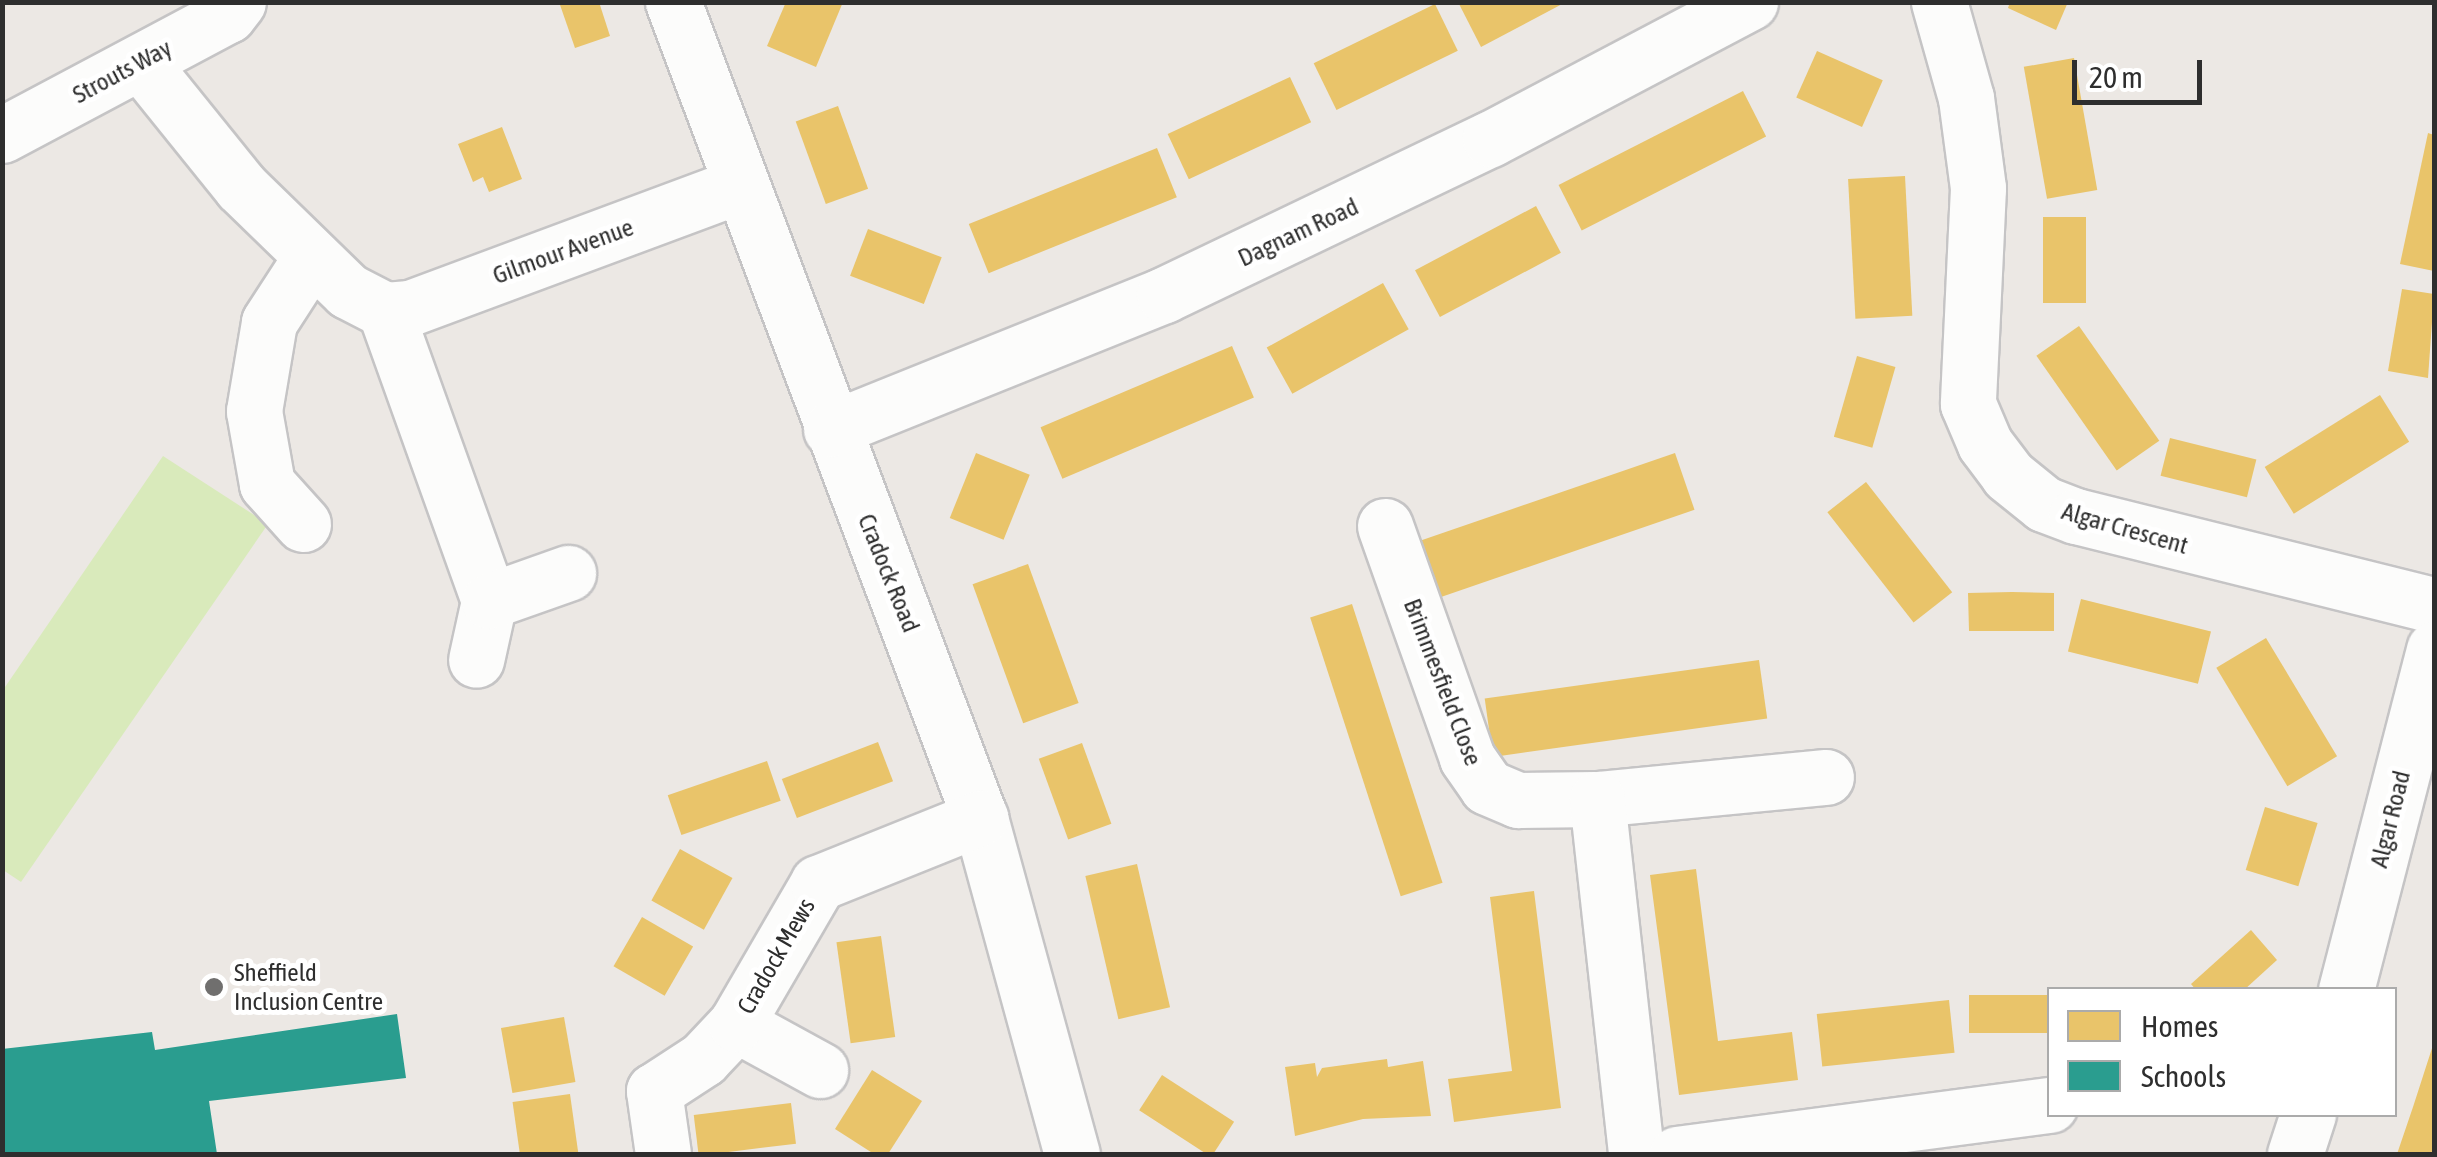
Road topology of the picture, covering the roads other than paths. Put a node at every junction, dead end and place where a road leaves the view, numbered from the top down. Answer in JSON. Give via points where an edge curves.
{"nodes":[{"id":1,"x":238,"y":2,"type":"edge"},
{"id":2,"x":673,"y":2,"type":"edge"},
{"id":3,"x":1750,"y":2,"type":"edge"},
{"id":4,"x":1939,"y":2,"type":"edge"},
{"id":5,"x":141,"y":62,"type":"junction"},
{"id":6,"x":2,"y":135,"type":"edge"},
{"id":7,"x":740,"y":185,"type":"junction"},
{"id":8,"x":311,"y":257,"type":"junction"},
{"id":9,"x":385,"y":310,"type":"junction"},
{"id":10,"x":831,"y":429,"type":"junction"},
{"id":11,"x":304,"y":524,"type":"dead end"},
{"id":12,"x":1385,"y":526,"type":"dead end"},
{"id":13,"x":568,"y":573,"type":"dead end"},
{"id":14,"x":488,"y":600,"type":"junction"},
{"id":15,"x":2434,"y":605,"type":"edge"},
{"id":16,"x":2434,"y":649,"type":"edge"},
{"id":17,"x":476,"y":660,"type":"dead end"},
{"id":18,"x":1826,"y":776,"type":"dead end"},
{"id":19,"x":1597,"y":799,"type":"junction"},
{"id":20,"x":980,"y":818,"type":"junction"},
{"id":21,"x":2347,"y":987,"type":"edge"},
{"id":22,"x":736,"y":1024,"type":"junction"},
{"id":23,"x":820,"y":1070,"type":"dead end"},
{"id":24,"x":2047,"y":1105,"type":"edge"},
{"id":25,"x":2307,"y":1117,"type":"edge"},
{"id":26,"x":663,"y":1154,"type":"edge"},
{"id":27,"x":1072,"y":1154,"type":"edge"},
{"id":28,"x":1636,"y":1154,"type":"edge"},
{"id":29,"x":1676,"y":1154,"type":"edge"},
{"id":30,"x":2295,"y":1154,"type":"edge"}],
"edges":[{"from":1,"to":5,"type":"street","name":"Strouts Way"},
{"from":2,"to":7,"type":"street","name":"Cradock Road"},
{"from":3,"to":10,"type":"street","name":"Dagnam Road","via":[[1490,139],[1182,286]]},
{"from":4,"to":15,"type":"street","name":"Algar Crescent","via":[[1966,98],[1978,188],[1968,404],[2008,475],[2044,504],[2076,516]]},
{"from":5,"to":6,"type":"street","name":"Strouts Way"},
{"from":5,"to":8,"type":"street","via":[[241,187]]},
{"from":7,"to":9,"type":"street","name":"Gilmour Avenue","via":[[410,308]]},
{"from":7,"to":10,"type":"street","name":"Cradock Road"},
{"from":8,"to":9,"type":"street","via":[[348,291]]},
{"from":8,"to":11,"type":"street","via":[[269,322],[254,411],[267,484]]},
{"from":9,"to":14,"type":"street"},
{"from":10,"to":20,"type":"street","name":"Cradock Road"},
{"from":12,"to":19,"type":"street","name":"Brimmesfield Close","via":[[1467,758],[1487,786],[1518,800]]},
{"from":13,"to":14,"type":"street"},
{"from":14,"to":17,"type":"street"},
{"from":16,"to":21,"type":"street","name":"Algar Road"},
{"from":18,"to":19,"type":"street","name":"Brimmesfield Close"},
{"from":19,"to":28,"type":"street"},
{"from":20,"to":22,"type":"street","name":"Cradock Mews","via":[[818,882]]},
{"from":20,"to":27,"type":"street","name":"Cradock Road"},
{"from":22,"to":23,"type":"street","name":"Cradock Mews"},
{"from":22,"to":26,"type":"street","name":"Cradock Mews","via":[[703,1059],[654,1090]]},
{"from":24,"to":29,"type":"street"},
{"from":25,"to":30,"type":"street"}]}
